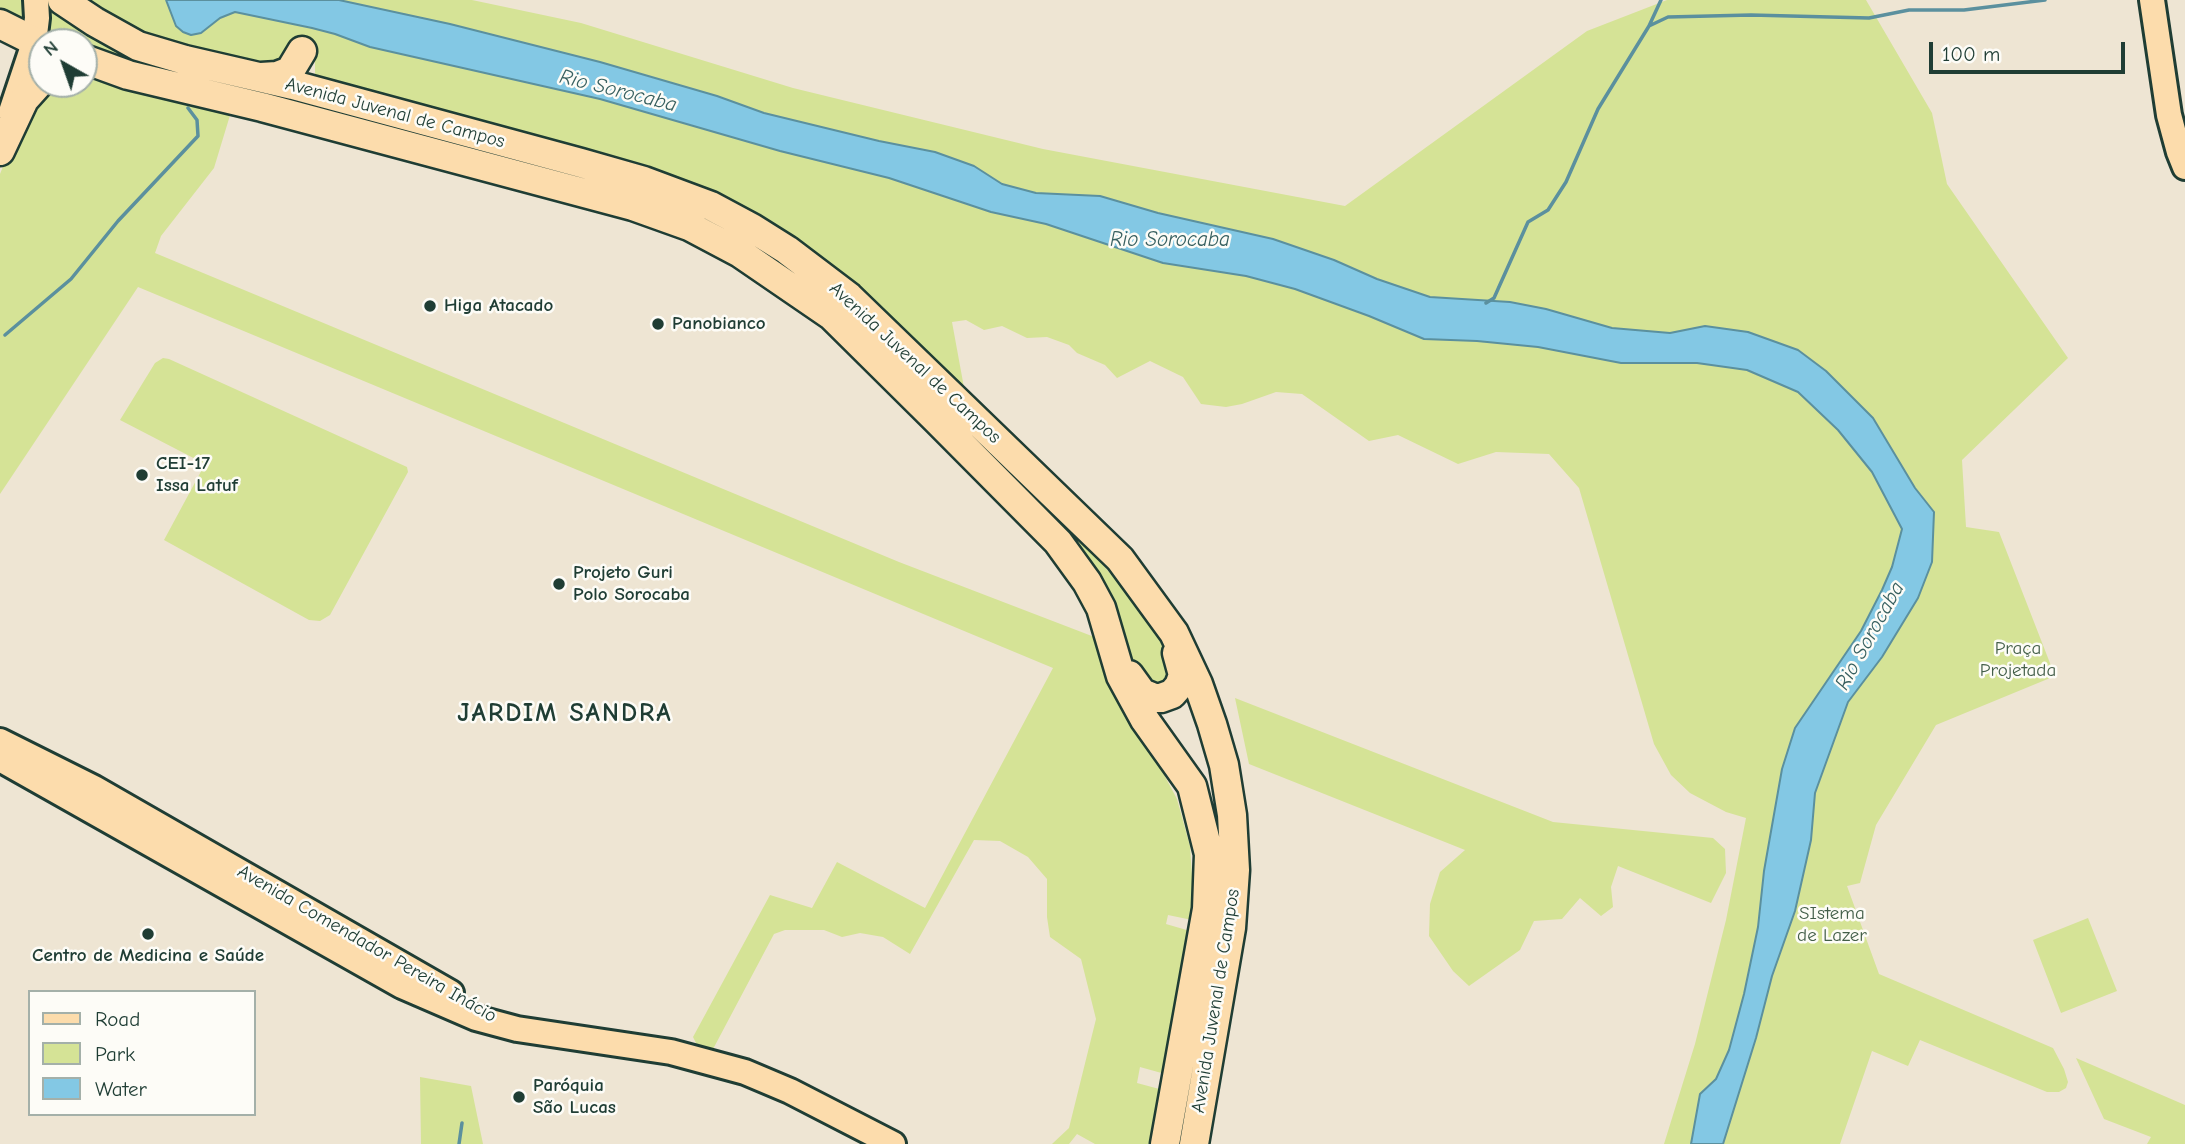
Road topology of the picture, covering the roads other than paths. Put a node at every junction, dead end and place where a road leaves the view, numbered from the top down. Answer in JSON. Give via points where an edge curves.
{"nodes":[{"id":1,"x":36,"y":0,"type":"edge"},
{"id":2,"x":62,"y":0,"type":"edge"},
{"id":3,"x":2152,"y":0,"type":"edge"},
{"id":4,"x":0,"y":24,"type":"edge"},
{"id":5,"x":37,"y":28,"type":"edge"},
{"id":6,"x":28,"y":39,"type":"edge"},
{"id":7,"x":98,"y":65,"type":"edge"},
{"id":8,"x":28,"y":70,"type":"edge"},
{"id":9,"x":98,"y":71,"type":"edge"},
{"id":10,"x":128,"y":75,"type":"junction"},
{"id":11,"x":306,"y":89,"type":"junction"},
{"id":12,"x":28,"y":95,"type":"edge"},
{"id":13,"x":240,"y":103,"type":"junction"},
{"id":14,"x":0,"y":143,"type":"edge"},
{"id":15,"x":0,"y":150,"type":"edge"},
{"id":16,"x":2185,"y":167,"type":"edge"},
{"id":17,"x":1137,"y":582,"type":"junction"},
{"id":18,"x":1101,"y":608,"type":"junction"},
{"id":19,"x":0,"y":741,"type":"edge"},
{"id":20,"x":0,"y":759,"type":"edge"},
{"id":21,"x":219,"y":859,"type":"junction"},
{"id":22,"x":189,"y":865,"type":"junction"},
{"id":23,"x":517,"y":1029,"type":"junction"},
{"id":24,"x":893,"y":1144,"type":"edge"},
{"id":25,"x":1165,"y":1144,"type":"edge"},
{"id":26,"x":1194,"y":1144,"type":"edge"}],
"edges":[{"from":1,"to":5,"type":"main road"},
{"from":2,"to":11,"type":"highway","name":"Avenida Juvenal de Campos","via":[[138,46],[260,78],[290,71],[302,51]]},
{"from":3,"to":16,"type":"main road","via":[[2169,115]]},
{"from":4,"to":6,"type":"highway"},
{"from":7,"to":10,"type":"highway","name":"Avenida Juvenal de Campos"},
{"from":8,"to":14,"type":"main road"},
{"from":9,"to":10,"type":"highway"},
{"from":10,"to":13,"type":"highway","name":"Avenida Juvenal de Campos"},
{"from":11,"to":13,"type":"highway"},
{"from":11,"to":17,"type":"highway","name":"Avenida Juvenal de Campos","via":[[644,181],[711,206],[752,228],[849,297],[1120,559]]},
{"from":12,"to":15,"type":"highway"},
{"from":13,"to":18,"type":"highway","name":"Avenida Juvenal de Campos","via":[[633,206],[689,226],[740,253],[832,316],[1058,541]]},
{"from":17,"to":18,"type":"highway","via":[[1179,658],[1183,675],[1172,694],[1154,698],[1136,686]]},
{"from":17,"to":26,"type":"highway","name":"Avenida Juvenal de Campos","via":[[1174,633],[1198,684],[1224,765],[1232,815],[1231,928]]},
{"from":18,"to":25,"type":"highway","name":"Avenida Juvenal de Campos","via":[[1121,676],[1145,720],[1192,786],[1209,854],[1207,909]]},
{"from":19,"to":21,"type":"main road","name":"Avenida Comendador Pereira Inácio"},
{"from":20,"to":22,"type":"main road","name":"Avenida Comendador Pereira Inácio"},
{"from":21,"to":22,"type":"main road","name":"Avenida Comendador Pereira Inácio","via":[[202,866]]},
{"from":21,"to":23,"type":"main road","name":"Avenida Comendador Pereira Inácio"},
{"from":22,"to":23,"type":"main road","name":"Avenida Comendador Pereira Inácio","via":[[402,986],[476,1018]]},
{"from":23,"to":24,"type":"main road","name":"Avenida Comendador Pereira Inácio","via":[[671,1052],[745,1072]]}]}
